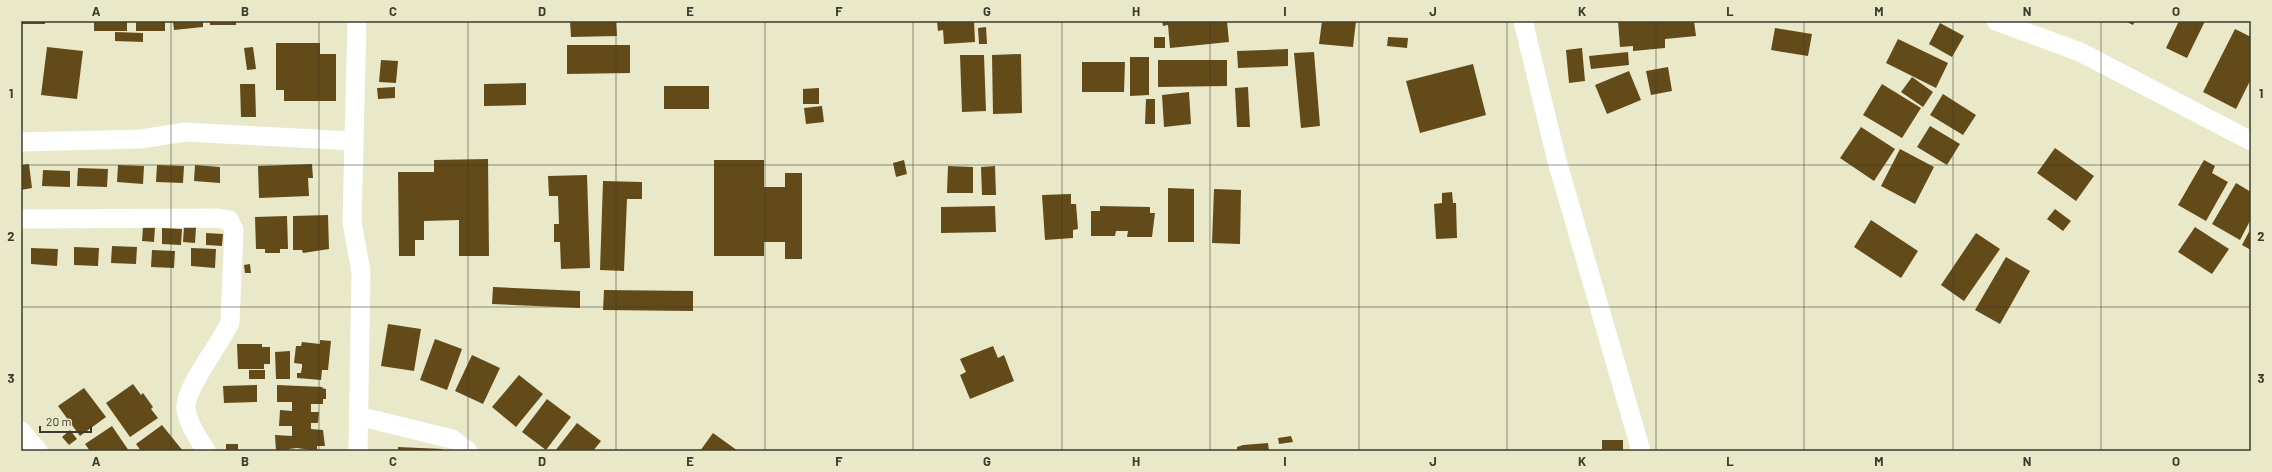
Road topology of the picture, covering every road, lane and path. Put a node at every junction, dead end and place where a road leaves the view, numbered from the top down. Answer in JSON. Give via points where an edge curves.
{"nodes":[{"id":1,"x":357,"y":21,"type":"edge"},
{"id":2,"x":1523,"y":21,"type":"edge"},
{"id":3,"x":1996,"y":21,"type":"edge"},
{"id":4,"x":354,"y":141,"type":"junction"},
{"id":5,"x":2251,"y":141,"type":"edge"},
{"id":6,"x":21,"y":142,"type":"edge"},
{"id":7,"x":21,"y":219,"type":"edge"},
{"id":8,"x":358,"y":416,"type":"junction"},
{"id":9,"x":21,"y":431,"type":"edge"},
{"id":10,"x":38,"y":451,"type":"edge"},
{"id":11,"x":206,"y":451,"type":"edge"},
{"id":12,"x":358,"y":451,"type":"edge"},
{"id":13,"x":468,"y":451,"type":"edge"},
{"id":14,"x":1641,"y":451,"type":"edge"}],
"edges":[{"from":1,"to":4,"type":"street"},
{"from":2,"to":14,"type":"street","via":[[1557,161]]},
{"from":3,"to":5,"type":"street","via":[[2080,52]]},
{"from":4,"to":6,"type":"street","via":[[185,132],[141,139]]},
{"from":4,"to":8,"type":"street","via":[[352,222],[361,272]]},
{"from":7,"to":11,"type":"street","via":[[229,220],[234,230],[230,322],[226,334],[188,395],[186,408],[192,428]]},
{"from":8,"to":12,"type":"street"},
{"from":8,"to":13,"type":"street","via":[[452,439]]},
{"from":9,"to":10,"type":"street"}]}
